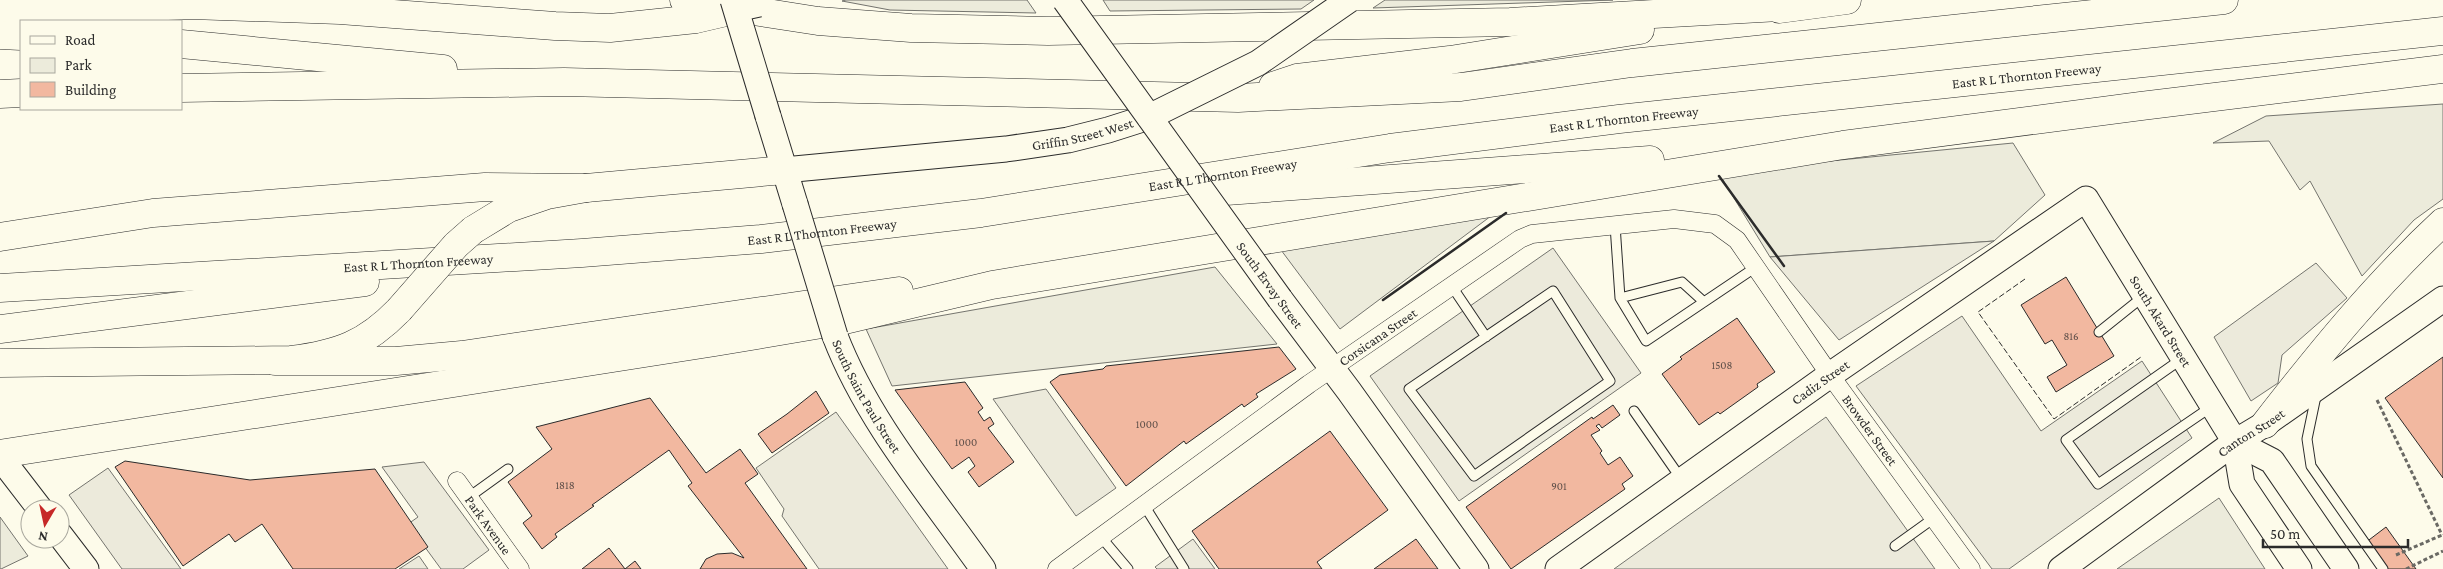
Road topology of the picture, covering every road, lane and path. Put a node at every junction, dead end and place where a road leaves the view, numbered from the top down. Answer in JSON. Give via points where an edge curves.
{"nodes":[{"id":1,"x":776,"y":0,"type":"edge"},
{"id":2,"x":1065,"y":0,"type":"edge"},
{"id":3,"x":1349,"y":0,"type":"edge"},
{"id":4,"x":1847,"y":0,"type":"edge"},
{"id":5,"x":2224,"y":0,"type":"edge"},
{"id":6,"x":735,"y":4,"type":"edge"},
{"id":7,"x":1796,"y":6,"type":"junction"},
{"id":8,"x":690,"y":10,"type":"edge"},
{"id":9,"x":0,"y":14,"type":"edge"},
{"id":10,"x":2443,"y":32,"type":"edge"},
{"id":11,"x":0,"y":35,"type":"edge"},
{"id":12,"x":20,"y":36,"type":"edge"},
{"id":13,"x":182,"y":44,"type":"edge"},
{"id":14,"x":2443,"y":69,"type":"edge"},
{"id":15,"x":564,"y":82,"type":"junction"},
{"id":16,"x":182,"y":88,"type":"edge"},
{"id":17,"x":20,"y":93,"type":"edge"},
{"id":18,"x":0,"y":94,"type":"edge"},
{"id":19,"x":1238,"y":98,"type":"junction"},
{"id":20,"x":1149,"y":117,"type":"junction"},
{"id":21,"x":1843,"y":145,"type":"junction"},
{"id":22,"x":784,"y":170,"type":"junction"},
{"id":23,"x":586,"y":188,"type":"junction"},
{"id":24,"x":2086,"y":199,"type":"joint"},
{"id":25,"x":981,"y":213,"type":"junction"},
{"id":26,"x":2443,"y":222,"type":"edge"},
{"id":27,"x":1615,"y":225,"type":"junction"},
{"id":28,"x":0,"y":237,"type":"edge"},
{"id":29,"x":1737,"y":240,"type":"joint"},
{"id":30,"x":582,"y":253,"type":"junction"},
{"id":31,"x":1756,"y":268,"type":"junction"},
{"id":32,"x":992,"y":285,"type":"junction"},
{"id":33,"x":1451,"y":285,"type":"junction"},
{"id":34,"x":0,"y":288,"type":"edge"},
{"id":35,"x":2145,"y":295,"type":"junction"},
{"id":36,"x":1620,"y":298,"type":"junction"},
{"id":37,"x":2443,"y":298,"type":"edge"},
{"id":38,"x":1704,"y":302,"type":"junction"},
{"id":39,"x":0,"y":329,"type":"edge"},
{"id":40,"x":2099,"y":332,"type":"dead end"},
{"id":41,"x":1486,"y":337,"type":"junction"},
{"id":42,"x":2183,"y":358,"type":"junction"},
{"id":43,"x":275,"y":361,"type":"junction"},
{"id":44,"x":0,"y":363,"type":"edge"},
{"id":45,"x":1332,"y":368,"type":"junction"},
{"id":46,"x":1830,"y":374,"type":"junction"},
{"id":47,"x":2320,"y":384,"type":"junction"},
{"id":48,"x":2378,"y":400,"type":"dead end"},
{"id":49,"x":2213,"y":406,"type":"junction"},
{"id":50,"x":1634,"y":411,"type":"dead end"},
{"id":51,"x":2265,"y":424,"type":"junction"},
{"id":52,"x":2235,"y":442,"type":"junction"},
{"id":53,"x":0,"y":456,"type":"edge"},
{"id":54,"x":508,"y":469,"type":"dead end"},
{"id":55,"x":1682,"y":480,"type":"junction"},
{"id":56,"x":458,"y":481,"type":"dead end"},
{"id":57,"x":469,"y":497,"type":"junction"},
{"id":58,"x":32,"y":499,"type":"edge"},
{"id":59,"x":1144,"y":505,"type":"junction"},
{"id":60,"x":1934,"y":518,"type":"junction"},
{"id":61,"x":2443,"y":535,"type":"edge"},
{"id":62,"x":1101,"y":536,"type":"junction"},
{"id":63,"x":1895,"y":546,"type":"dead end"},
{"id":64,"x":70,"y":548,"type":"edge"},
{"id":65,"x":2443,"y":551,"type":"edge"},
{"id":66,"x":2396,"y":556,"type":"dead end"},
{"id":67,"x":1966,"y":567,"type":"edge"},
{"id":68,"x":86,"y":569,"type":"edge"},
{"id":69,"x":520,"y":569,"type":"edge"},
{"id":70,"x":983,"y":569,"type":"edge"},
{"id":71,"x":1057,"y":569,"type":"edge"},
{"id":72,"x":1128,"y":569,"type":"edge"},
{"id":73,"x":1184,"y":569,"type":"edge"},
{"id":74,"x":1476,"y":569,"type":"edge"},
{"id":75,"x":1558,"y":569,"type":"edge"},
{"id":76,"x":2061,"y":569,"type":"edge"},
{"id":77,"x":2299,"y":569,"type":"edge"},
{"id":78,"x":2346,"y":569,"type":"edge"},
{"id":79,"x":2383,"y":569,"type":"edge"},
{"id":80,"x":2406,"y":569,"type":"edge"}],
"edges":[{"from":1,"to":6,"type":"main road","bridge":true},
{"from":2,"to":20,"type":"main road","name":"South Ervay Street","bridge":true},
{"from":3,"to":20,"type":"main road","name":"Griffin Street West","bridge":true,"via":[[1258,63]]},
{"from":4,"to":7,"type":"highway"},
{"from":5,"to":19,"type":"highway","via":[[1641,61],[1461,87]]},
{"from":6,"to":8,"type":"highway"},
{"from":6,"to":22,"type":"main road","name":"South Saint Paul Street","bridge":true},
{"from":7,"to":8,"type":"highway","via":[[1510,22],[1048,31],[911,28]]},
{"from":7,"to":19,"type":"highway","via":[[1450,60],[1298,78]]},
{"from":8,"to":9,"type":"highway","via":[[610,28],[340,10],[191,5]]},
{"from":10,"to":25,"type":"highway","name":"East R L Thornton Freeway","via":[[1600,121],[1390,148]]},
{"from":11,"to":12,"type":"highway"},
{"from":13,"to":15,"type":"highway"},
{"from":14,"to":21,"type":"highway"},
{"from":15,"to":16,"type":"highway"},
{"from":15,"to":19,"type":"highway"},
{"from":17,"to":18,"type":"highway"},
{"from":20,"to":22,"type":"main road","name":"Griffin Street West","via":[[1068,140]]},
{"from":20,"to":45,"type":"main road","name":"South Ervay Street","bridge":true},
{"from":21,"to":25,"type":"highway","via":[[1191,193]]},
{"from":21,"to":32,"type":"highway"},
{"from":22,"to":23,"type":"highway"},
{"from":22,"to":70,"type":"main road","name":"South Saint Paul Street","bridge":true,"via":[[845,362],[877,418]]},
{"from":23,"to":28,"type":"highway","via":[[485,187],[163,213]]},
{"from":23,"to":43,"type":"highway","bridge":true,"via":[[547,195],[509,208],[473,230],[380,330],[349,348],[322,356]]},
{"from":24,"to":35,"type":"main road","name":"South Akard Street"},
{"from":24,"to":46,"type":"main road","name":"Cadiz Street"},
{"from":25,"to":30,"type":"highway","name":"East R L Thornton Freeway","via":[[761,239]]},
{"from":26,"to":51,"type":"highway","via":[[2336,333]]},
{"from":27,"to":29,"type":"street","name":"Corsicana Street","via":[[1674,219],[1715,224]]},
{"from":27,"to":33,"type":"street","name":"Corsicana Street","via":[[1532,234]]},
{"from":27,"to":36,"type":"lane"},
{"from":29,"to":31,"type":"street","name":"Browder Street"},
{"from":30,"to":34,"type":"highway","name":"East R L Thornton Freeway"},
{"from":30,"to":39,"type":"highway"},
{"from":31,"to":38,"type":"lane"},
{"from":31,"to":46,"type":"street","name":"Browder Street"},
{"from":32,"to":43,"type":"highway","via":[[860,296],[462,355],[396,361]]},
{"from":32,"to":53,"type":"highway","via":[[799,328]]},
{"from":33,"to":41,"type":"lane"},
{"from":33,"to":45,"type":"street","name":"Corsicana Street"},
{"from":35,"to":40,"type":"lane"},
{"from":35,"to":42,"type":"main road","name":"South Akard Street"},
{"from":36,"to":38,"type":"lane","via":[[1682,282]]},
{"from":36,"to":38,"type":"lane","via":[[1646,341]]},
{"from":37,"to":47,"type":"main road","name":"Canton Street"},
{"from":41,"to":41,"type":"lane","via":[[1409,389],[1474,476],[1610,381],[1553,291]]},
{"from":42,"to":49,"type":"main road","name":"South Akard Street"},
{"from":42,"to":49,"type":"lane","via":[[2066,440],[2098,484]]},
{"from":43,"to":44,"type":"highway"},
{"from":45,"to":59,"type":"street","name":"Corsicana Street"},
{"from":45,"to":74,"type":"main road","name":"South Ervay Street"},
{"from":46,"to":55,"type":"main road","name":"Cadiz Street"},
{"from":46,"to":60,"type":"street","name":"Browder Street"},
{"from":47,"to":51,"type":"main road","name":"Canton Street"},
{"from":47,"to":79,"type":"lane","via":[[2310,416],[2311,466]]},
{"from":48,"to":61,"type":"path"},
{"from":49,"to":52,"type":"main road","name":"South Akard Street"},
{"from":50,"to":55,"type":"lane"},
{"from":51,"to":52,"type":"main road","name":"Canton Street"},
{"from":52,"to":76,"type":"main road","name":"Canton Street"},
{"from":52,"to":77,"type":"main road","name":"South Akard Street","via":[[2242,484]]},
{"from":52,"to":78,"type":"main road","via":[[2272,461]]},
{"from":53,"to":58,"type":"main road"},
{"from":54,"to":57,"type":"lane"},
{"from":55,"to":75,"type":"main road","name":"Cadiz Street"},
{"from":56,"to":57,"type":"street","name":"Park Avenue"},
{"from":57,"to":69,"type":"street","name":"Park Avenue"},
{"from":59,"to":62,"type":"street","name":"Corsicana Street"},
{"from":59,"to":73,"type":"lane"},
{"from":60,"to":63,"type":"lane"},
{"from":60,"to":67,"type":"street","name":"Browder Street"},
{"from":61,"to":66,"type":"path"},
{"from":62,"to":71,"type":"street","name":"Corsicana Street"},
{"from":62,"to":72,"type":"lane"},
{"from":64,"to":68,"type":"main road"},
{"from":65,"to":80,"type":"path"}]}
